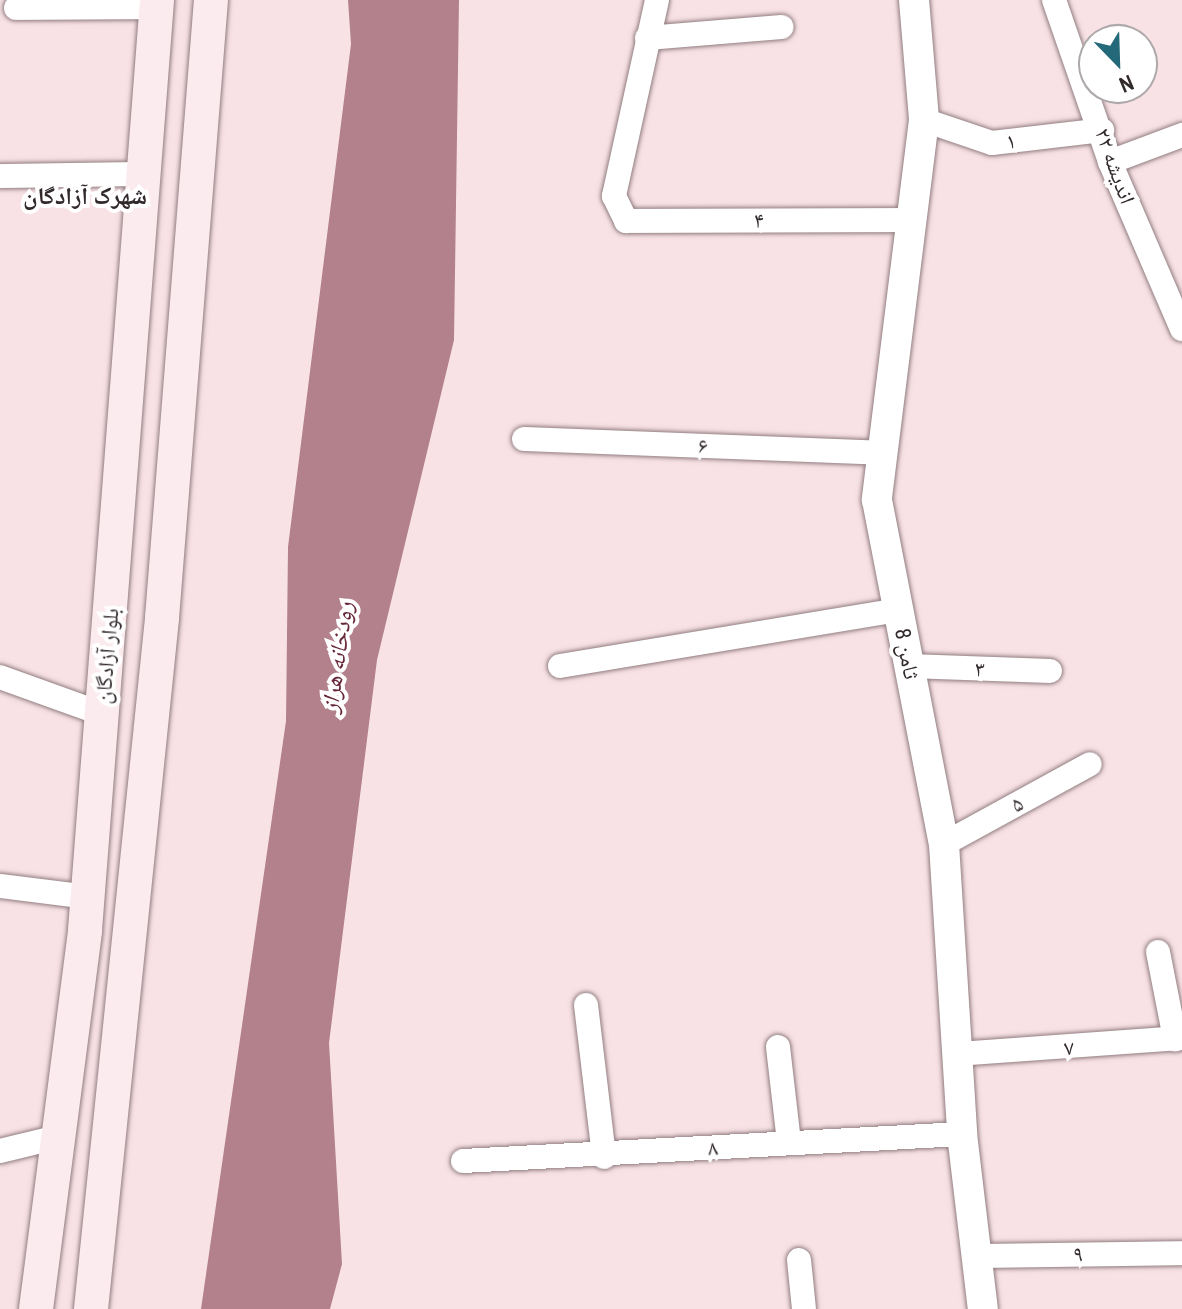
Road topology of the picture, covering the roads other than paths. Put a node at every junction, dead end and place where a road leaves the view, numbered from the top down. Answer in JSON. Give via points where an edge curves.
{"nodes":[{"id":1,"x":211,"y":0,"type":"edge"},
{"id":2,"x":657,"y":0,"type":"edge"},
{"id":3,"x":914,"y":0,"type":"edge"},
{"id":4,"x":1054,"y":0,"type":"edge"},
{"id":5,"x":157,"y":3,"type":"edge"},
{"id":6,"x":16,"y":8,"type":"dead end"},
{"id":7,"x":782,"y":27,"type":"dead end"},
{"id":8,"x":647,"y":38,"type":"junction"},
{"id":9,"x":924,"y":120,"type":"junction"},
{"id":10,"x":1102,"y":130,"type":"junction"},
{"id":11,"x":1182,"y":135,"type":"edge"},
{"id":12,"x":1110,"y":162,"type":"junction"},
{"id":13,"x":143,"y":174,"type":"junction"},
{"id":14,"x":0,"y":176,"type":"edge"},
{"id":15,"x":907,"y":220,"type":"junction"},
{"id":16,"x":1182,"y":329,"type":"edge"},
{"id":17,"x":524,"y":439,"type":"dead end"},
{"id":18,"x":882,"y":453,"type":"junction"},
{"id":19,"x":898,"y":610,"type":"junction"},
{"id":20,"x":560,"y":666,"type":"dead end"},
{"id":21,"x":909,"y":666,"type":"junction"},
{"id":22,"x":1050,"y":671,"type":"dead end"},
{"id":23,"x":0,"y":677,"type":"edge"},
{"id":24,"x":103,"y":714,"type":"junction"},
{"id":25,"x":1090,"y":764,"type":"dead end"},
{"id":26,"x":944,"y":844,"type":"junction"},
{"id":27,"x":0,"y":886,"type":"edge"},
{"id":28,"x":88,"y":897,"type":"junction"},
{"id":29,"x":1158,"y":952,"type":"dead end"},
{"id":30,"x":586,"y":1005,"type":"dead end"},
{"id":31,"x":1179,"y":1039,"type":"edge"},
{"id":32,"x":778,"y":1047,"type":"dead end"},
{"id":33,"x":957,"y":1054,"type":"junction"},
{"id":34,"x":962,"y":1134,"type":"junction"},
{"id":35,"x":58,"y":1137,"type":"junction"},
{"id":36,"x":789,"y":1142,"type":"junction"},
{"id":37,"x":0,"y":1151,"type":"edge"},
{"id":38,"x":604,"y":1157,"type":"junction"},
{"id":39,"x":463,"y":1161,"type":"dead end"},
{"id":40,"x":1182,"y":1253,"type":"edge"},
{"id":41,"x":975,"y":1256,"type":"junction"},
{"id":42,"x":799,"y":1260,"type":"dead end"},
{"id":43,"x":976,"y":1307,"type":"edge"},
{"id":44,"x":36,"y":1309,"type":"edge"},
{"id":45,"x":91,"y":1309,"type":"edge"},
{"id":46,"x":804,"y":1309,"type":"edge"}],
"edges":[{"from":1,"to":45,"type":"main road","via":[[162,618]]},
{"from":2,"to":8,"type":"street"},
{"from":3,"to":9,"type":"street","name":"ثامن 8"},
{"from":4,"to":10,"type":"street","name":"اندیشه ۲۲"},
{"from":5,"to":6,"type":"street"},
{"from":5,"to":13,"type":"main road","name":"بلوار آزادگان"},
{"from":7,"to":8,"type":"street"},
{"from":8,"to":15,"type":"street","name":"۴","via":[[615,210],[626,221]]},
{"from":9,"to":10,"type":"street","name":"۱","via":[[992,143]]},
{"from":9,"to":15,"type":"street","name":"ثامن 8"},
{"from":10,"to":12,"type":"street","name":"اندیشه ۲۲"},
{"from":11,"to":12,"type":"street"},
{"from":12,"to":16,"type":"street","name":"اندیشه ۲۲"},
{"from":13,"to":14,"type":"street"},
{"from":13,"to":24,"type":"main road","name":"بلوار آزادگان"},
{"from":15,"to":18,"type":"street","name":"ثامن 8"},
{"from":17,"to":18,"type":"street","name":"۶"},
{"from":18,"to":19,"type":"street","name":"ثامن 8","via":[[877,500]]},
{"from":19,"to":20,"type":"street"},
{"from":19,"to":21,"type":"street","name":"ثامن 8"},
{"from":21,"to":22,"type":"street","name":"۳"},
{"from":21,"to":26,"type":"street","name":"ثامن 8"},
{"from":23,"to":24,"type":"street"},
{"from":24,"to":28,"type":"main road","name":"بلوار آزادگان"},
{"from":25,"to":26,"type":"street","name":"۵"},
{"from":26,"to":33,"type":"street","name":"ثامن 8"},
{"from":27,"to":28,"type":"street"},
{"from":28,"to":35,"type":"main road","name":"بلوار آزادگان"},
{"from":29,"to":31,"type":"street"},
{"from":30,"to":38,"type":"street"},
{"from":31,"to":33,"type":"street","name":"۷"},
{"from":32,"to":36,"type":"street"},
{"from":33,"to":34,"type":"street","name":"ثامن 8"},
{"from":34,"to":36,"type":"street","name":"۸"},
{"from":34,"to":41,"type":"street","name":"ثامن 8"},
{"from":35,"to":37,"type":"street"},
{"from":35,"to":44,"type":"main road","name":"بلوار آزادگان"},
{"from":36,"to":38,"type":"street","name":"۸"},
{"from":38,"to":39,"type":"street","name":"۸"},
{"from":40,"to":41,"type":"street","name":"۹"},
{"from":41,"to":43,"type":"street","name":"ثامن 8"},
{"from":42,"to":46,"type":"street"}]}
